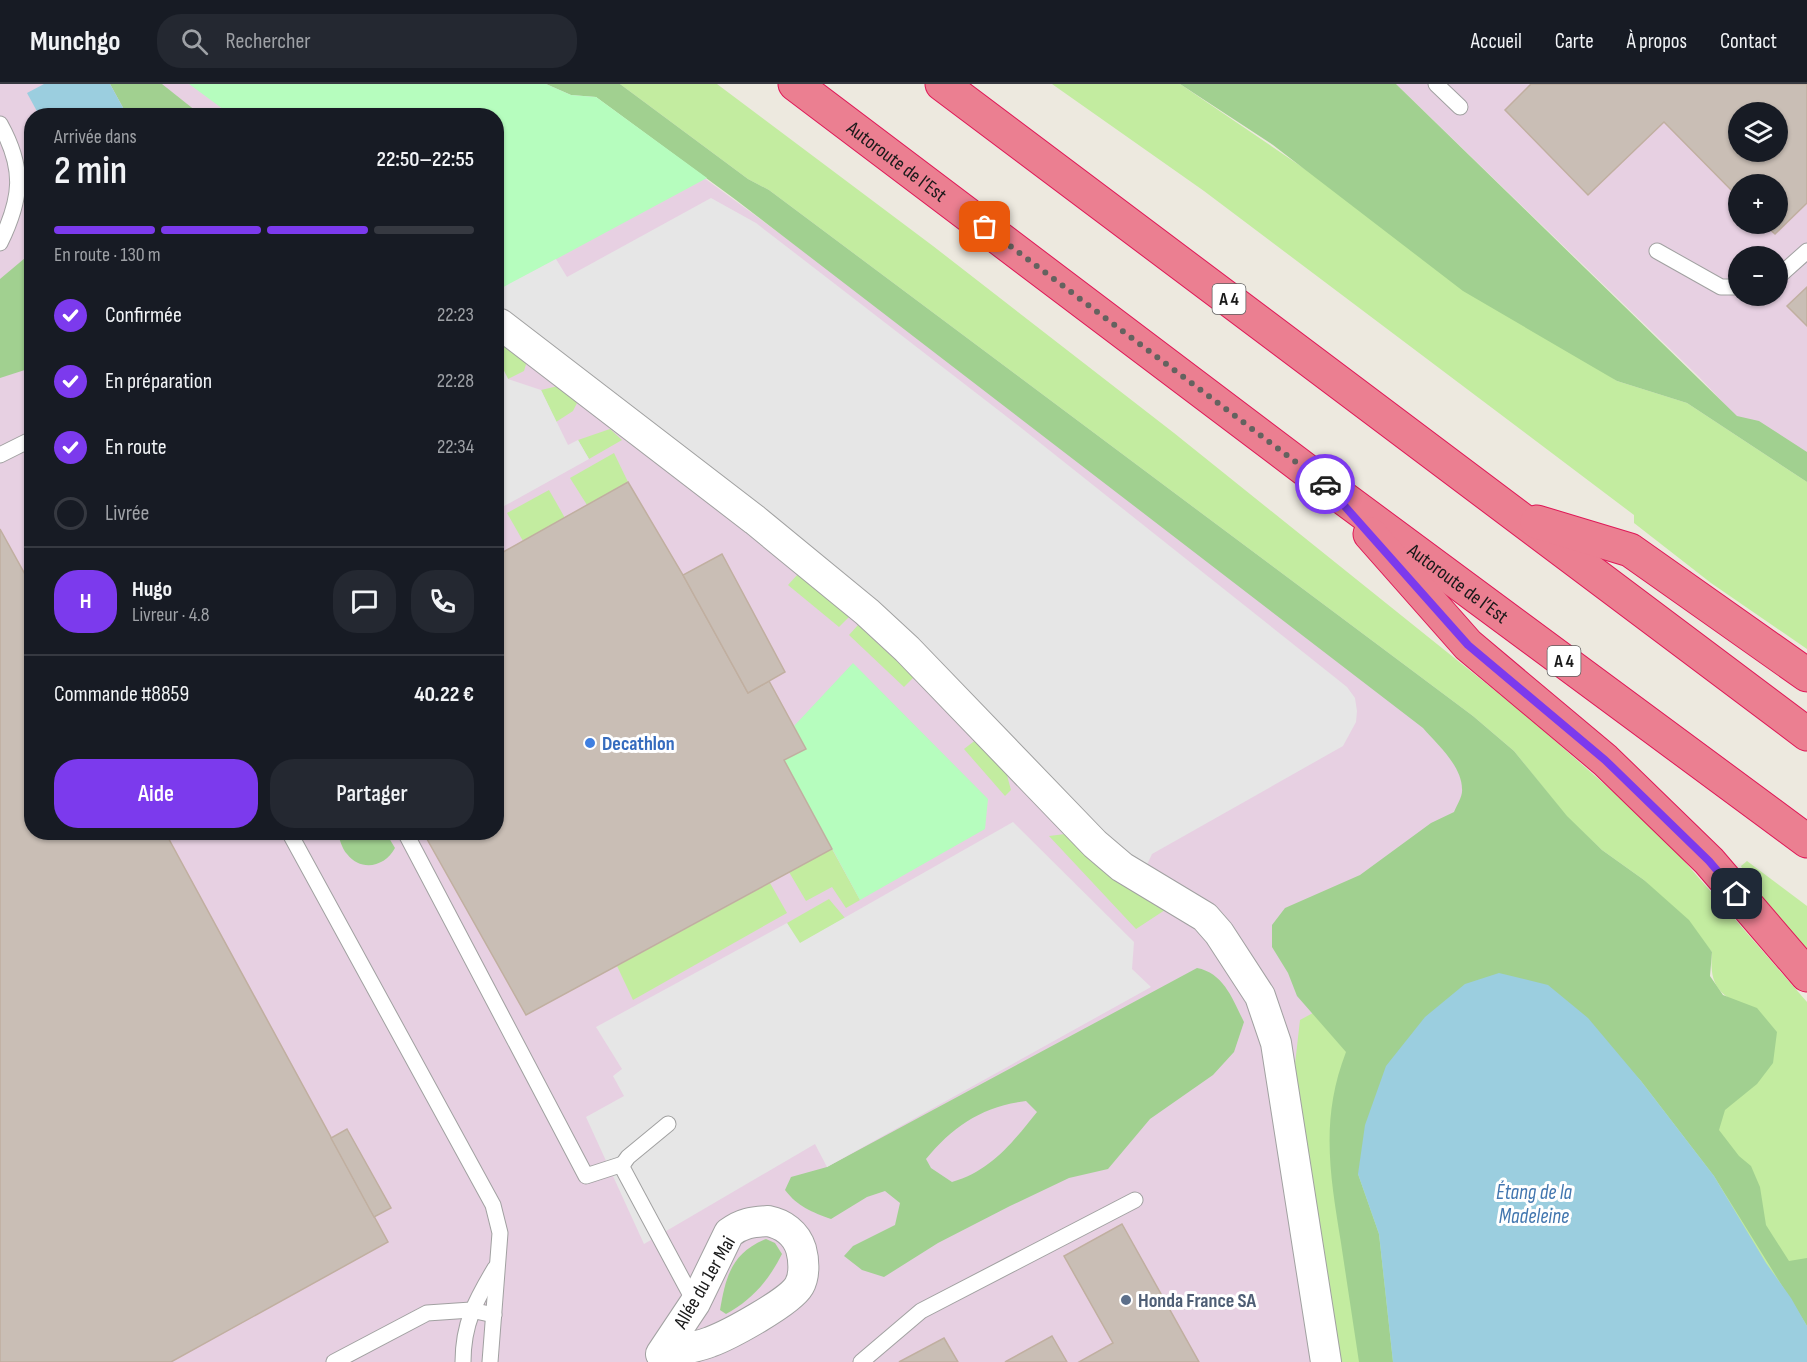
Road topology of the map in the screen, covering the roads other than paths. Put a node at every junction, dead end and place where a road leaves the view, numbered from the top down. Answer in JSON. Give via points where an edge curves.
{"nodes":[{"id":1,"x":795,"y":84,"type":"edge"},
{"id":2,"x":942,"y":84,"type":"edge"},
{"id":3,"x":1436,"y":84,"type":"edge"},
{"id":4,"x":1460,"y":107,"type":"dead end"},
{"id":5,"x":0,"y":124,"type":"edge"},
{"id":6,"x":0,"y":243,"type":"edge"},
{"id":7,"x":1657,"y":251,"type":"dead end"},
{"id":8,"x":1807,"y":251,"type":"edge"},
{"id":9,"x":1788,"y":268,"type":"edge"},
{"id":10,"x":1728,"y":287,"type":"edge"},
{"id":11,"x":504,"y":327,"type":"edge"},
{"id":12,"x":24,"y":443,"type":"edge"},
{"id":13,"x":0,"y":455,"type":"edge"},
{"id":14,"x":1327,"y":486,"type":"junction"},
{"id":15,"x":1515,"y":515,"type":"junction"},
{"id":16,"x":1807,"y":675,"type":"edge"},
{"id":17,"x":1807,"y":734,"type":"edge"},
{"id":18,"x":293,"y":840,"type":"edge"},
{"id":19,"x":409,"y":840,"type":"edge"},
{"id":20,"x":1807,"y":841,"type":"edge"},
{"id":21,"x":1807,"y":975,"type":"edge"},
{"id":22,"x":668,"y":1124,"type":"dead end"},
{"id":23,"x":623,"y":1164,"type":"junction"},
{"id":24,"x":1135,"y":1200,"type":"dead end"},
{"id":25,"x":497,"y":1265,"type":"junction"},
{"id":26,"x":695,"y":1303,"type":"junction"},
{"id":27,"x":471,"y":1310,"type":"junction"},
{"id":28,"x":494,"y":1315,"type":"junction"},
{"id":29,"x":702,"y":1354,"type":"edge"},
{"id":30,"x":654,"y":1358,"type":"edge"},
{"id":31,"x":334,"y":1362,"type":"edge"},
{"id":32,"x":463,"y":1362,"type":"edge"},
{"id":33,"x":490,"y":1362,"type":"edge"},
{"id":34,"x":861,"y":1362,"type":"edge"},
{"id":35,"x":1326,"y":1362,"type":"edge"}],
"edges":[{"from":1,"to":14,"type":"highway","name":"Autoroute de l’Est","number":"A 4"},
{"from":2,"to":15,"type":"highway","number":"A 4"},
{"from":3,"to":4,"type":"lane"},
{"from":5,"to":6,"type":"lane","via":[[18,169],[15,213]]},
{"from":7,"to":10,"type":"lane","via":[[1721,287]]},
{"from":8,"to":9,"type":"lane"},
{"from":11,"to":35,"type":"street","via":[[822,573],[907,649],[1095,844],[1122,867],[1205,917],[1219,933],[1260,996],[1276,1044]]},
{"from":12,"to":13,"type":"lane"},
{"from":14,"to":20,"type":"highway","name":"Autoroute de l’Est","number":"A 4"},
{"from":14,"to":21,"type":"highway","via":[[1468,645],[1605,760],[1709,861]]},
{"from":15,"to":16,"type":"highway","via":[[1630,550]]},
{"from":15,"to":17,"type":"highway","number":"A 4"},
{"from":18,"to":25,"type":"lane","via":[[493,1205],[500,1233]]},
{"from":19,"to":23,"type":"lane","via":[[586,1176]]},
{"from":22,"to":23,"type":"lane"},
{"from":23,"to":26,"type":"lane"},
{"from":24,"to":34,"type":"lane","via":[[921,1311]]},
{"from":25,"to":27,"type":"lane"},
{"from":25,"to":28,"type":"lane"},
{"from":26,"to":29,"type":"street","name":"Allée du 1er Mai","via":[[729,1233],[739,1225],[781,1224],[794,1236],[804,1266],[795,1293],[719,1337]]},
{"from":26,"to":30,"type":"street","name":"Allée du 1er Mai"},
{"from":27,"to":28,"type":"lane"},
{"from":27,"to":31,"type":"lane","via":[[427,1313]]},
{"from":27,"to":32,"type":"lane"},
{"from":28,"to":33,"type":"lane"},
{"from":29,"to":30,"type":"street","name":"Allée du 1er Mai"}]}
